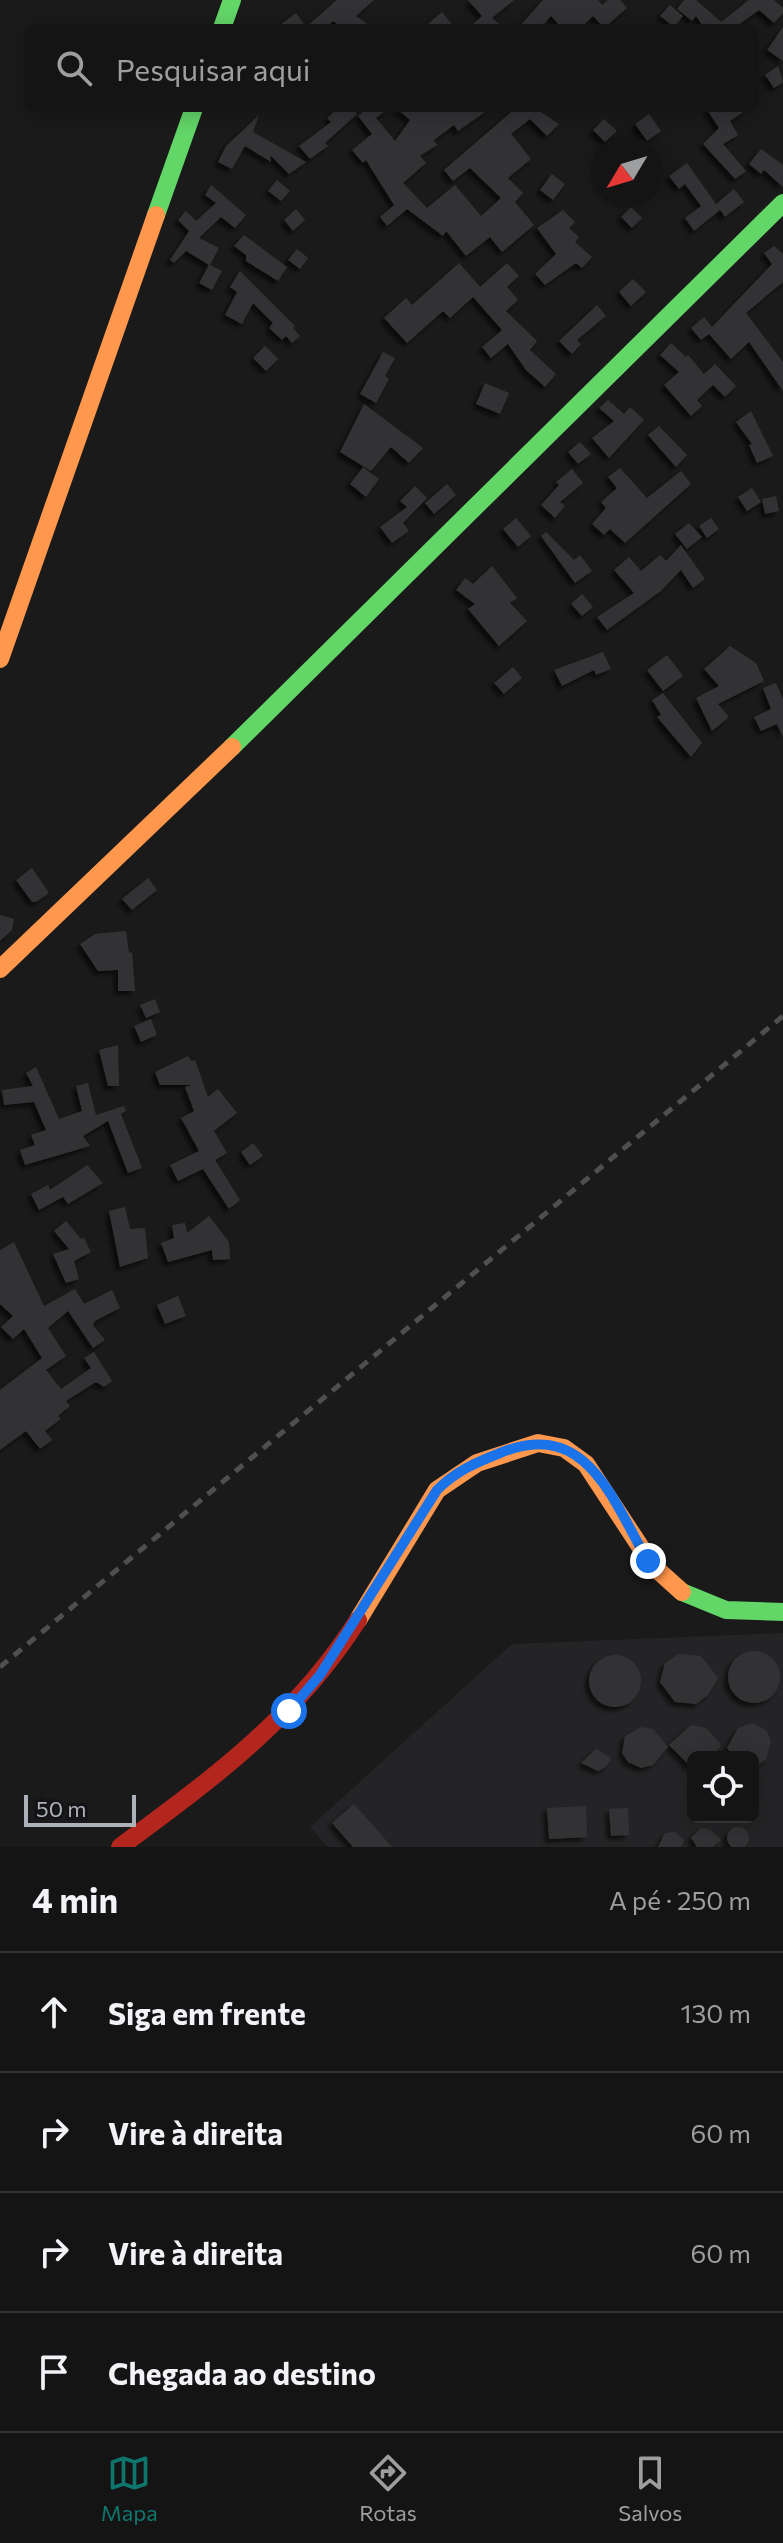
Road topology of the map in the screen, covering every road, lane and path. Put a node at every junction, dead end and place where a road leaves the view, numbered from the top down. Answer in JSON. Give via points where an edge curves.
{"nodes":[{"id":1,"x":232,"y":0,"type":"edge"},
{"id":2,"x":223,"y":24,"type":"edge"},
{"id":3,"x":193,"y":112,"type":"edge"},
{"id":4,"x":783,"y":203,"type":"edge"},
{"id":5,"x":0,"y":659,"type":"edge"},
{"id":6,"x":0,"y":969,"type":"edge"},
{"id":7,"x":783,"y":1612,"type":"edge"},
{"id":8,"x":120,"y":1847,"type":"edge"}],
"edges":[{"from":1,"to":2,"type":"street"},
{"from":3,"to":5,"type":"street"},
{"from":4,"to":6,"type":"street","via":[[272,710]]},
{"from":7,"to":8,"type":"street","via":[[732,1613],[673,1586],[648,1561],[592,1466],[575,1451],[550,1445],[515,1447],[455,1472],[437,1490],[320,1675],[289,1711]]}]}
